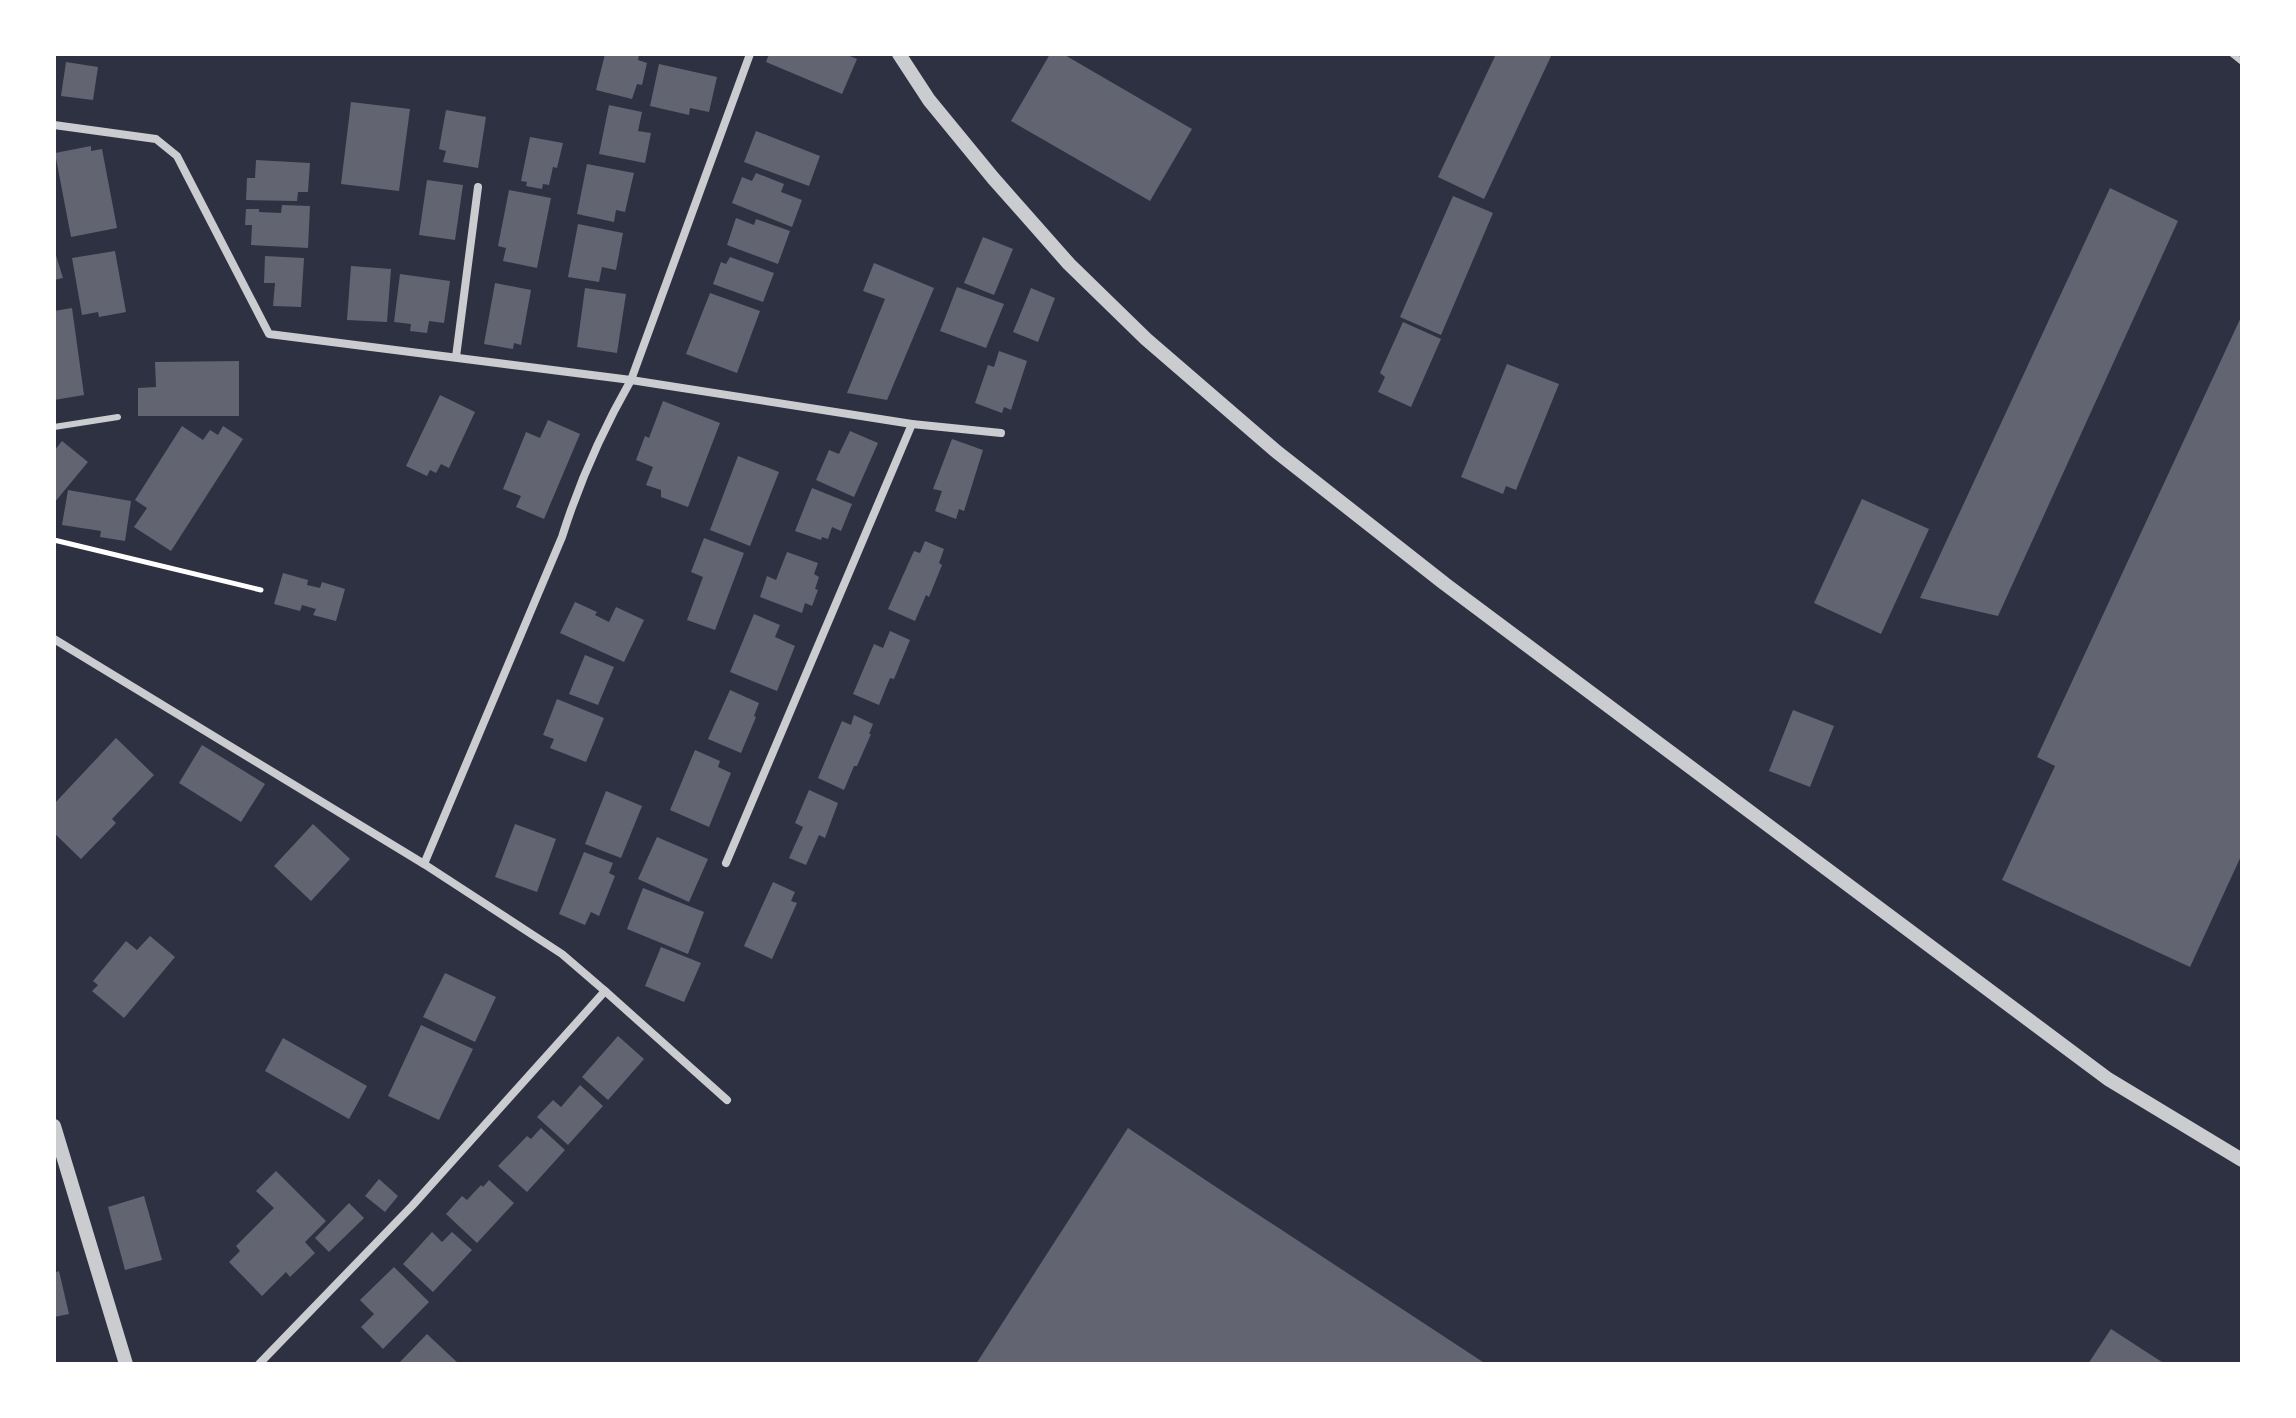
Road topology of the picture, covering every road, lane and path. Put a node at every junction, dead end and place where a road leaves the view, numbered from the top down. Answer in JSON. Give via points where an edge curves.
{"nodes":[{"id":1,"x":750,"y":54,"type":"edge"},
{"id":2,"x":899,"y":54,"type":"edge"},
{"id":3,"x":2232,"y":54,"type":"edge"},
{"id":4,"x":2242,"y":62,"type":"edge"},
{"id":5,"x":54,"y":125,"type":"edge"},
{"id":6,"x":478,"y":187,"type":"dead end"},
{"id":7,"x":456,"y":357,"type":"junction"},
{"id":8,"x":631,"y":380,"type":"junction"},
{"id":9,"x":118,"y":417,"type":"dead end"},
{"id":10,"x":912,"y":424,"type":"junction"},
{"id":11,"x":54,"y":427,"type":"edge"},
{"id":12,"x":1001,"y":433,"type":"dead end"},
{"id":13,"x":54,"y":540,"type":"edge"},
{"id":14,"x":261,"y":590,"type":"dead end"},
{"id":15,"x":54,"y":639,"type":"edge"},
{"id":16,"x":726,"y":863,"type":"dead end"},
{"id":17,"x":424,"y":864,"type":"junction"},
{"id":18,"x":605,"y":991,"type":"junction"},
{"id":19,"x":727,"y":1100,"type":"dead end"},
{"id":20,"x":54,"y":1126,"type":"edge"},
{"id":21,"x":2242,"y":1160,"type":"edge"},
{"id":22,"x":126,"y":1364,"type":"edge"},
{"id":23,"x":259,"y":1364,"type":"edge"}],
"edges":[{"from":1,"to":8,"type":"street"},
{"from":2,"to":21,"type":"street","via":[[929,100],[1069,264],[1146,339],[1277,452],[1445,584],[2108,1079]]},
{"from":3,"to":4,"type":"lane"},
{"from":5,"to":7,"type":"street","via":[[156,139],[177,156],[269,334]]},
{"from":6,"to":7,"type":"street"},
{"from":7,"to":8,"type":"street"},
{"from":8,"to":10,"type":"street"},
{"from":8,"to":17,"type":"street","via":[[572,504]]},
{"from":9,"to":11,"type":"lane"},
{"from":10,"to":12,"type":"street"},
{"from":10,"to":16,"type":"street"},
{"from":13,"to":14,"type":"path"},
{"from":15,"to":17,"type":"street"},
{"from":17,"to":18,"type":"street","via":[[562,954]]},
{"from":18,"to":19,"type":"street"},
{"from":18,"to":23,"type":"street","via":[[412,1206]]},
{"from":20,"to":22,"type":"street"}]}
